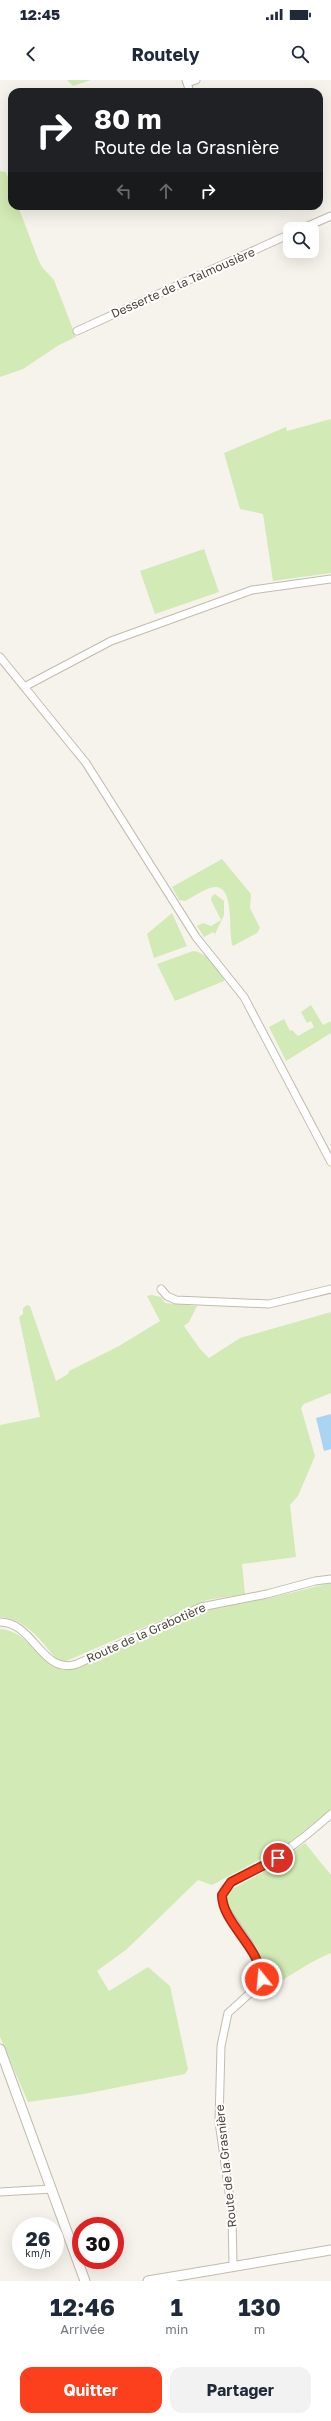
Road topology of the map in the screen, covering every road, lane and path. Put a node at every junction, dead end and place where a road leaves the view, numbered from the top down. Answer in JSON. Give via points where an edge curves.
{"nodes":[{"id":1,"x":196,"y":80,"type":"edge"},
{"id":2,"x":187,"y":81,"type":"edge"},
{"id":3,"x":331,"y":216,"type":"edge"},
{"id":4,"x":317,"y":222,"type":"edge"},
{"id":5,"x":283,"y":237,"type":"edge"},
{"id":6,"x":77,"y":331,"type":"dead end"},
{"id":7,"x":331,"y":579,"type":"edge"},
{"id":8,"x":0,"y":657,"type":"edge"},
{"id":9,"x":26,"y":686,"type":"junction"},
{"id":10,"x":331,"y":1162,"type":"edge"},
{"id":11,"x":161,"y":1289,"type":"dead end"},
{"id":12,"x":331,"y":1289,"type":"edge"},
{"id":13,"x":331,"y":1579,"type":"edge"},
{"id":14,"x":0,"y":1622,"type":"edge"},
{"id":15,"x":331,"y":1814,"type":"edge"},
{"id":16,"x":0,"y":2049,"type":"edge"},
{"id":17,"x":52,"y":2189,"type":"junction"},
{"id":18,"x":0,"y":2192,"type":"edge"},
{"id":19,"x":331,"y":2250,"type":"edge"},
{"id":20,"x":232,"y":2266,"type":"junction"},
{"id":21,"x":85,"y":2281,"type":"edge"},
{"id":22,"x":148,"y":2281,"type":"edge"}],
"edges":[{"from":1,"to":2,"type":"street"},
{"from":3,"to":4,"type":"street"},
{"from":5,"to":6,"type":"street","name":"Desserte de la Talmousière"},
{"from":7,"to":9,"type":"street","via":[[252,590],[112,641]]},
{"from":8,"to":9,"type":"street"},
{"from":9,"to":10,"type":"street","via":[[82,757],[196,937],[244,997]]},
{"from":11,"to":12,"type":"street","via":[[166,1296],[176,1300],[247,1305],[276,1303]]},
{"from":13,"to":14,"type":"street","name":"Route de la Grabotière","via":[[315,1580],[267,1594],[201,1607],[66,1667],[51,1661],[16,1625]]},
{"from":15,"to":20,"type":"street","name":"Route de la Grasnière","via":[[278,1858],[231,1882],[222,1895],[224,1906],[249,1944],[260,1967],[262,1979],[259,1985],[228,2013],[221,2046],[219,2122],[232,2213]]},
{"from":16,"to":17,"type":"street"},
{"from":17,"to":18,"type":"street"},
{"from":17,"to":21,"type":"street"},
{"from":19,"to":20,"type":"street"},
{"from":20,"to":22,"type":"street"}]}
